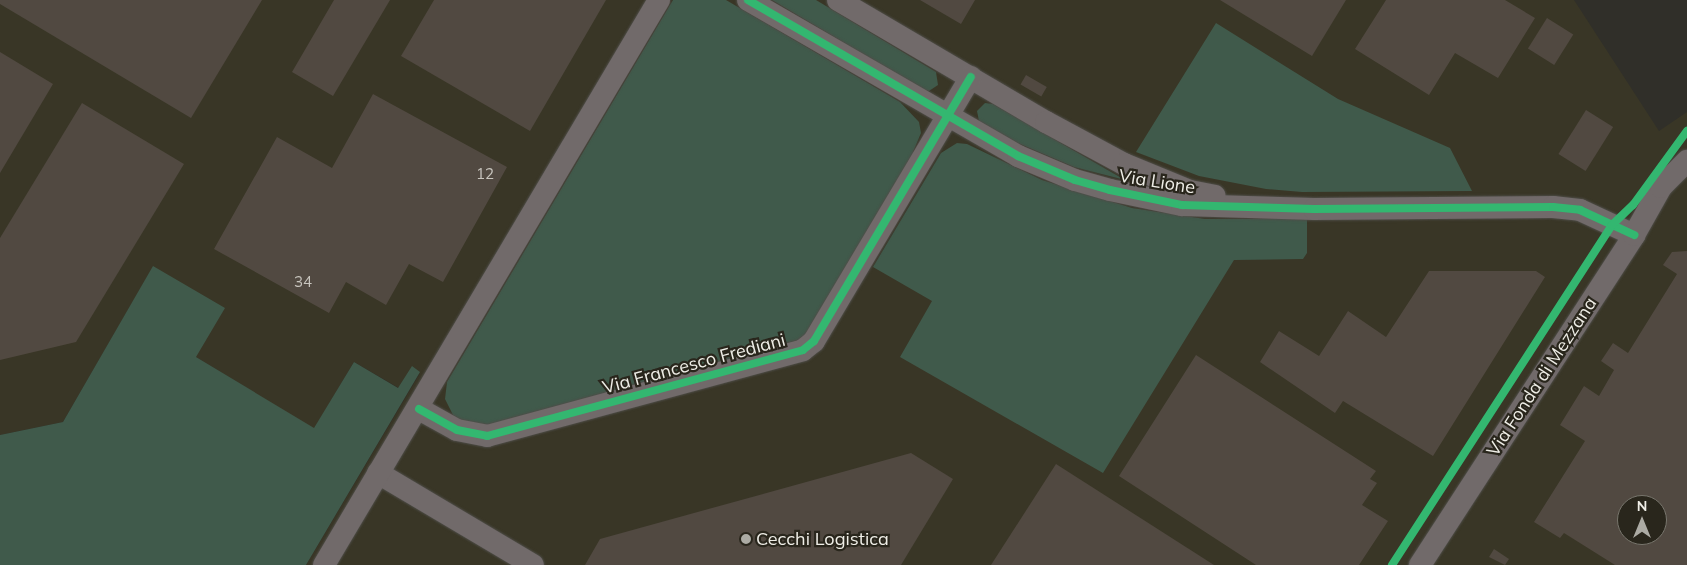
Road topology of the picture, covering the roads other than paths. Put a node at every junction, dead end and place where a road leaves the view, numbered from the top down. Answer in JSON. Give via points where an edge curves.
{"nodes":[{"id":1,"x":659,"y":0,"type":"edge"},
{"id":2,"x":748,"y":0,"type":"edge"},
{"id":3,"x":838,"y":0,"type":"edge"},
{"id":4,"x":971,"y":77,"type":"junction"},
{"id":5,"x":947,"y":118,"type":"junction"},
{"id":6,"x":1687,"y":161,"type":"edge"},
{"id":7,"x":1687,"y":183,"type":"edge"},
{"id":8,"x":1661,"y":187,"type":"junction"},
{"id":9,"x":1263,"y":205,"type":"junction"},
{"id":10,"x":1634,"y":235,"type":"junction"},
{"id":11,"x":419,"y":409,"type":"junction"},
{"id":12,"x":378,"y":473,"type":"junction"},
{"id":13,"x":324,"y":565,"type":"edge"},
{"id":14,"x":533,"y":565,"type":"edge"},
{"id":15,"x":1420,"y":565,"type":"edge"}],
"edges":[{"from":1,"to":11,"type":"street"},
{"from":2,"to":5,"type":"street","name":"Via Lione"},
{"from":3,"to":4,"type":"street","name":"Via Lione"},
{"from":4,"to":5,"type":"street","name":"Via Francesco Frediani"},
{"from":4,"to":9,"type":"street","name":"Via Lione","via":[[1124,164],[1190,191]]},
{"from":5,"to":9,"type":"street","name":"Via Lione","via":[[1038,166],[1110,190],[1182,205]]},
{"from":5,"to":11,"type":"street","name":"Via Francesco Frediani","via":[[814,341],[803,350],[487,436],[457,430]]},
{"from":6,"to":8,"type":"street","name":"Via Fonda di Mezzana"},
{"from":7,"to":8,"type":"street"},
{"from":8,"to":10,"type":"street","name":"Via Fonda di Mezzana"},
{"from":9,"to":10,"type":"street","name":"Via Lione","via":[[1314,209],[1553,207],[1580,210]]},
{"from":10,"to":15,"type":"street","name":"Via Fonda di Mezzana"},
{"from":11,"to":12,"type":"street"},
{"from":12,"to":13,"type":"street"},
{"from":12,"to":14,"type":"street"}]}
